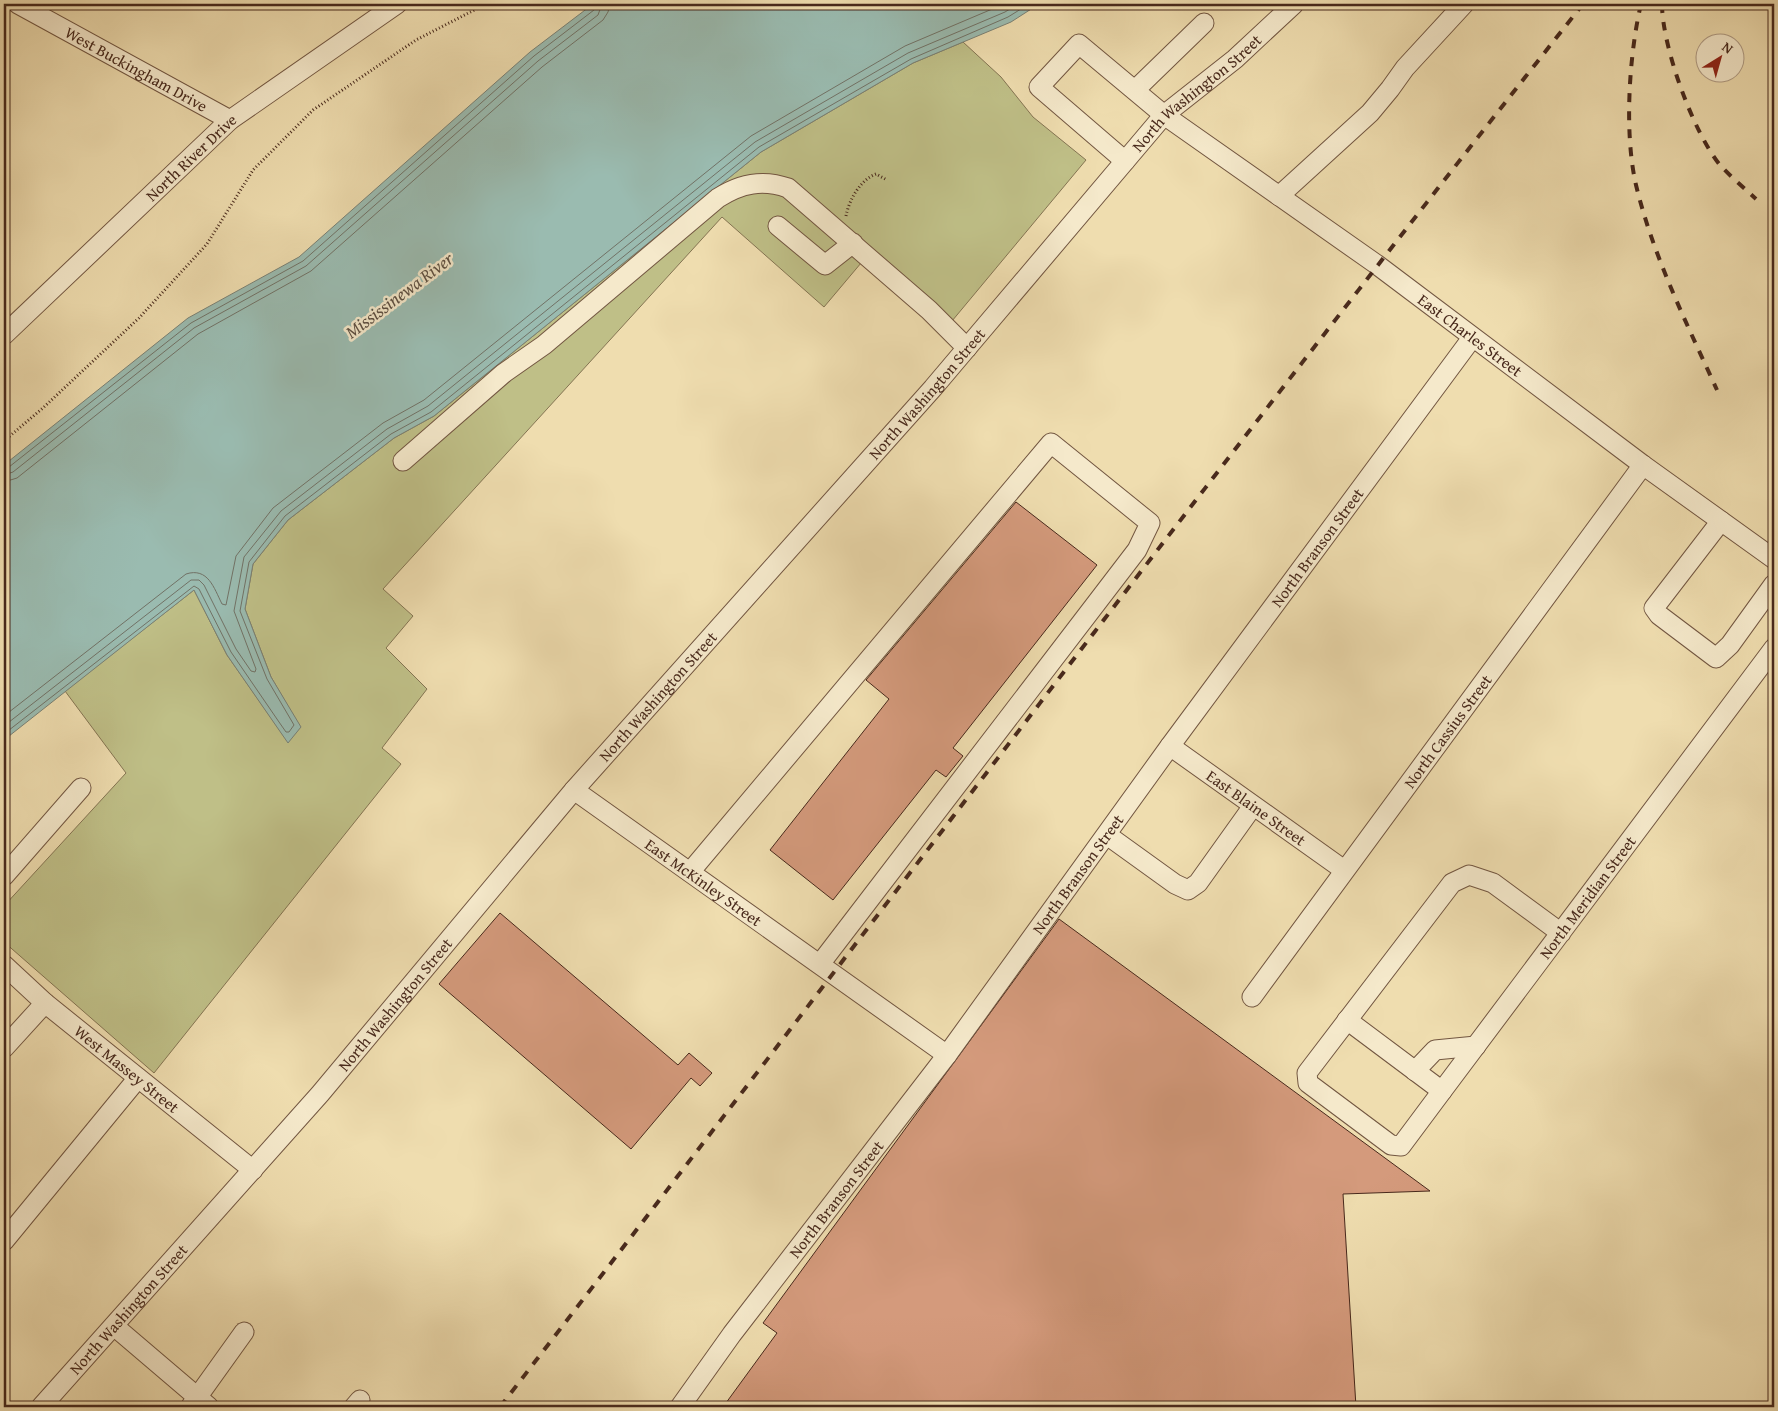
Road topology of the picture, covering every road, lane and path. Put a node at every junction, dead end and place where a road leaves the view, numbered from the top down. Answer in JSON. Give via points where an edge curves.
{"nodes":[{"id":1,"x":18,"y":4,"type":"edge"},
{"id":2,"x":397,"y":4,"type":"edge"},
{"id":3,"x":486,"y":4,"type":"edge"},
{"id":4,"x":1294,"y":4,"type":"edge"},
{"id":5,"x":1458,"y":6,"type":"edge"},
{"id":6,"x":1204,"y":23,"type":"dead end"},
{"id":7,"x":1134,"y":90,"type":"junction"},
{"id":8,"x":1164,"y":115,"type":"junction"},
{"id":9,"x":230,"y":120,"type":"junction"},
{"id":10,"x":1125,"y":161,"type":"junction"},
{"id":11,"x":887,"y":180,"type":"dead end"},
{"id":12,"x":1279,"y":196,"type":"junction"},
{"id":13,"x":778,"y":226,"type":"dead end"},
{"id":14,"x":848,"y":239,"type":"junction"},
{"id":15,"x":4,"y":335,"type":"edge"},
{"id":16,"x":1472,"y":338,"type":"junction"},
{"id":17,"x":967,"y":348,"type":"junction"},
{"id":18,"x":4,"y":441,"type":"edge"},
{"id":19,"x":403,"y":461,"type":"dead end"},
{"id":20,"x":1643,"y":465,"type":"junction"},
{"id":21,"x":1721,"y":521,"type":"junction"},
{"id":22,"x":1774,"y":559,"type":"edge"},
{"id":23,"x":1774,"y":584,"type":"edge"},
{"id":24,"x":1774,"y":648,"type":"edge"},
{"id":25,"x":1170,"y":746,"type":"junction"},
{"id":26,"x":81,"y":788,"type":"dead end"},
{"id":27,"x":574,"y":790,"type":"junction"},
{"id":28,"x":1253,"y":806,"type":"junction"},
{"id":29,"x":1107,"y":834,"type":"junction"},
{"id":30,"x":1344,"y":870,"type":"junction"},
{"id":31,"x":690,"y":872,"type":"junction"},
{"id":32,"x":4,"y":876,"type":"edge"},
{"id":33,"x":1561,"y":932,"type":"junction"},
{"id":34,"x":4,"y":964,"type":"edge"},
{"id":35,"x":827,"y":969,"type":"junction"},
{"id":36,"x":1252,"y":997,"type":"dead end"},
{"id":37,"x":45,"y":1003,"type":"junction"},
{"id":38,"x":1347,"y":1020,"type":"junction"},
{"id":39,"x":1476,"y":1046,"type":"junction"},
{"id":40,"x":4,"y":1048,"type":"edge"},
{"id":41,"x":948,"y":1055,"type":"junction"},
{"id":42,"x":1415,"y":1071,"type":"junction"},
{"id":43,"x":138,"y":1078,"type":"junction"},
{"id":44,"x":1442,"y":1091,"type":"junction"},
{"id":45,"x":253,"y":1170,"type":"junction"},
{"id":46,"x":4,"y":1241,"type":"edge"},
{"id":47,"x":114,"y":1326,"type":"junction"},
{"id":48,"x":244,"y":1332,"type":"dead end"},
{"id":49,"x":199,"y":1404,"type":"edge"},
{"id":50,"x":40,"y":1407,"type":"edge"},
{"id":51,"x":680,"y":1407,"type":"edge"}],
"edges":[{"from":1,"to":9,"type":"street","name":"West Buckingham Drive"},
{"from":2,"to":9,"type":"street","name":"North River Drive"},
{"from":3,"to":18,"type":"path","via":[[416,40],[313,110],[253,170],[207,244],[139,318]]},
{"from":4,"to":8,"type":"street","name":"North Washington Street","via":[[1235,59]]},
{"from":5,"to":12,"type":"street","via":[[1370,113]]},
{"from":6,"to":7,"type":"street"},
{"from":7,"to":8,"type":"street","name":"East Charles Street"},
{"from":7,"to":10,"type":"street","name":"East Charles Street","via":[[1079,44],[1039,87]]},
{"from":8,"to":10,"type":"street","name":"North Washington Street"},
{"from":8,"to":12,"type":"street","name":"East Charles Street"},
{"from":9,"to":15,"type":"street","name":"North River Drive"},
{"from":10,"to":17,"type":"street","name":"North Washington Street"},
{"from":11,"to":14,"type":"path","via":[[876,174],[869,176],[849,201]]},
{"from":12,"to":16,"type":"street","name":"East Charles Street","via":[[1376,264]]},
{"from":13,"to":14,"type":"street","via":[[825,265]]},
{"from":14,"to":17,"type":"street"},
{"from":14,"to":19,"type":"street","via":[[788,188],[774,183],[751,183],[730,190],[544,345],[504,373]]},
{"from":16,"to":20,"type":"street","name":"East Charles Street"},
{"from":16,"to":25,"type":"street","name":"North Branson Street"},
{"from":17,"to":27,"type":"street","name":"North Washington Street"},
{"from":20,"to":21,"type":"street","name":"East Charles Street"},
{"from":20,"to":30,"type":"street","name":"North Cassius Street"},
{"from":21,"to":22,"type":"street","name":"East Charles Street"},
{"from":21,"to":23,"type":"street","via":[[1654,608],[1659,615],[1716,658],[1730,645]]},
{"from":24,"to":33,"type":"street","name":"North Meridian Street"},
{"from":25,"to":28,"type":"street","name":"East Blaine Street"},
{"from":25,"to":29,"type":"street","name":"North Branson Street"},
{"from":26,"to":32,"type":"street"},
{"from":27,"to":31,"type":"street","name":"East McKinley Street"},
{"from":27,"to":45,"type":"street","name":"North Washington Street"},
{"from":28,"to":29,"type":"street","via":[[1198,883],[1188,890]]},
{"from":28,"to":30,"type":"street","name":"East Blaine Street"},
{"from":29,"to":41,"type":"street","name":"North Branson Street"},
{"from":30,"to":36,"type":"street","name":"North Cassius Street"},
{"from":31,"to":35,"type":"street","name":"East McKinley Street"},
{"from":31,"to":35,"type":"street","via":[[1050,443],[1150,523],[1137,550]]},
{"from":33,"to":38,"type":"street","via":[[1493,882],[1469,875],[1452,883]]},
{"from":33,"to":39,"type":"street","name":"North Meridian Street"},
{"from":34,"to":37,"type":"street","name":"West Massey Street"},
{"from":35,"to":41,"type":"street","name":"East McKinley Street"},
{"from":37,"to":40,"type":"street"},
{"from":37,"to":43,"type":"street","name":"West Massey Street"},
{"from":38,"to":42,"type":"street"},
{"from":38,"to":44,"type":"street","name":"North Meridian Street","via":[[1307,1073],[1308,1084],[1392,1145],[1401,1146]]},
{"from":39,"to":42,"type":"street","via":[[1435,1050]]},
{"from":39,"to":44,"type":"street","name":"North Meridian Street"},
{"from":41,"to":51,"type":"street","name":"North Branson Street","via":[[732,1334]]},
{"from":42,"to":44,"type":"street"},
{"from":43,"to":45,"type":"street","name":"West Massey Street"},
{"from":43,"to":46,"type":"street"},
{"from":45,"to":47,"type":"street","name":"North Washington Street"},
{"from":47,"to":49,"type":"street"},
{"from":47,"to":50,"type":"street","name":"North Washington Street"},
{"from":48,"to":49,"type":"street"}]}
